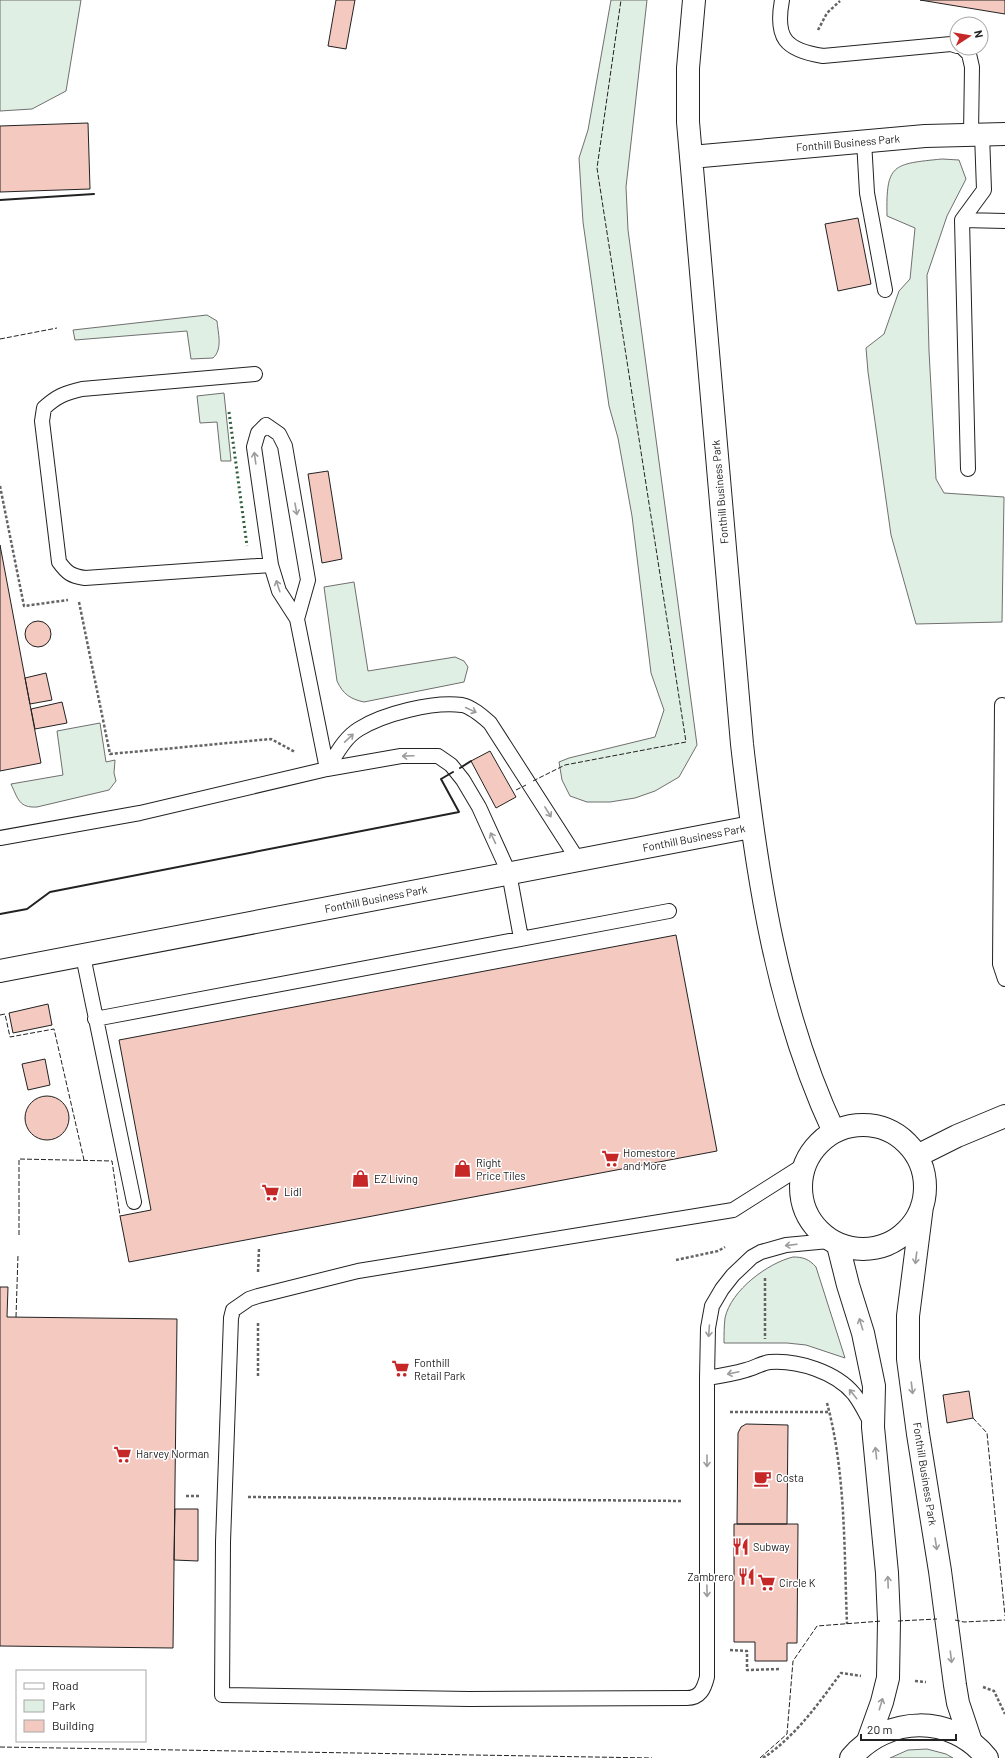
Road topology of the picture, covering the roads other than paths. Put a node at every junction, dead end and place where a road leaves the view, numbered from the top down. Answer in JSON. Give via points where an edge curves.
{"nodes":[{"id":1,"x":694,"y":0,"type":"edge"},
{"id":2,"x":782,"y":0,"type":"edge"},
{"id":3,"x":949,"y":44,"type":"edge"},
{"id":4,"x":969,"y":56,"type":"edge"},
{"id":5,"x":977,"y":134,"type":"junction"},
{"id":6,"x":1005,"y":134,"type":"edge"},
{"id":7,"x":864,"y":141,"type":"junction"},
{"id":8,"x":690,"y":156,"type":"junction"},
{"id":9,"x":962,"y":220,"type":"junction"},
{"id":10,"x":1005,"y":221,"type":"edge"},
{"id":11,"x":885,"y":290,"type":"dead end"},
{"id":12,"x":255,"y":374,"type":"dead end"},
{"id":13,"x":968,"y":469,"type":"dead end"},
{"id":14,"x":271,"y":565,"type":"junction"},
{"id":15,"x":297,"y":619,"type":"junction"},
{"id":16,"x":1002,"y":705,"type":"dead end"},
{"id":17,"x":327,"y":769,"type":"junction"},
{"id":18,"x":751,"y":827,"type":"junction"},
{"id":19,"x":0,"y":838,"type":"edge"},
{"id":20,"x":578,"y":860,"type":"junction"},
{"id":21,"x":509,"y":873,"type":"junction"},
{"id":22,"x":669,"y":911,"type":"dead end"},
{"id":23,"x":521,"y":938,"type":"junction"},
{"id":24,"x":82,"y":956,"type":"junction"},
{"id":25,"x":0,"y":971,"type":"edge"},
{"id":26,"x":1005,"y":979,"type":"edge"},
{"id":27,"x":95,"y":1019,"type":"junction"},
{"id":28,"x":1005,"y":1116,"type":"edge"},
{"id":29,"x":834,"y":1132,"type":"junction"},
{"id":30,"x":916,"y":1156,"type":"junction"},
{"id":31,"x":804,"y":1165,"type":"junction"},
{"id":32,"x":134,"y":1202,"type":"dead end"},
{"id":33,"x":922,"y":1206,"type":"junction"},
{"id":34,"x":834,"y":1243,"type":"junction"},
{"id":35,"x":707,"y":1378,"type":"junction"},
{"id":36,"x":874,"y":1427,"type":"junction"},
{"id":37,"x":868,"y":1741,"type":"junction"},
{"id":38,"x":979,"y":1748,"type":"edge"},
{"id":39,"x":851,"y":1758,"type":"edge"},
{"id":40,"x":1002,"y":1758,"type":"edge"}],
"edges":[{"from":1,"to":8,"type":"street","name":"Fonthill Business Park","via":[[688,68]]},
{"from":2,"to":3,"type":"lane","via":[[779,15],[780,33],[792,47],[807,54],[824,56]]},
{"from":4,"to":5,"type":"lane"},
{"from":5,"to":6,"type":"street","name":"Fonthill Business Park"},
{"from":5,"to":7,"type":"street","name":"Fonthill Business Park"},
{"from":5,"to":9,"type":"lane","via":[[984,190]]},
{"from":7,"to":8,"type":"street","name":"Fonthill Business Park"},
{"from":7,"to":11,"type":"lane","via":[[867,193]]},
{"from":8,"to":18,"type":"street","name":"Fonthill Business Park"},
{"from":9,"to":10,"type":"lane"},
{"from":9,"to":13,"type":"lane"},
{"from":12,"to":14,"type":"lane","via":[[82,389],[63,393],[44,408],[42,421],[60,562],[67,573],[85,578]]},
{"from":15,"to":14,"type":"lane","one_way":true,"via":[[279,591]]},
{"from":14,"to":15,"type":"lane","one_way":true,"via":[[254,447],[258,433],[266,425],[279,434],[285,446],[308,580]]},
{"from":15,"to":17,"type":"lane"},
{"from":16,"to":26,"type":"lane","via":[[1000,964]]},
{"from":17,"to":19,"type":"lane","via":[[140,813]]},
{"from":17,"to":20,"type":"lane","one_way":true,"via":[[345,741],[358,730],[380,719],[410,709],[462,706],[480,714],[490,723]]},
{"from":21,"to":17,"type":"lane","one_way":true,"via":[[479,807],[451,765],[438,756],[401,756]]},
{"from":18,"to":20,"type":"street","name":"Fonthill Business Park"},
{"from":18,"to":29,"type":"street","name":"Fonthill Business Park","via":[[781,983],[799,1045]]},
{"from":20,"to":21,"type":"street","name":"Fonthill Business Park"},
{"from":21,"to":23,"type":"lane"},
{"from":21,"to":24,"type":"street","name":"Fonthill Business Park"},
{"from":22,"to":23,"type":"lane"},
{"from":23,"to":27,"type":"lane"},
{"from":24,"to":25,"type":"street","name":"Fonthill Business Park"},
{"from":24,"to":27,"type":"lane"},
{"from":27,"to":32,"type":"lane"},
{"from":28,"to":30,"type":"street"},
{"from":29,"to":30,"type":"street","name":"Fonthill Business Park","via":[[852,1126],[871,1125],[889,1131],[905,1141]]},
{"from":29,"to":31,"type":"street","name":"Fonthill Business Park","via":[[821,1140]]},
{"from":30,"to":33,"type":"street","name":"Fonthill Business Park","via":[[923,1172]]},
{"from":31,"to":34,"type":"street","name":"Fonthill Business Park","via":[[800,1187],[803,1208],[813,1226]]},
{"from":35,"to":31,"type":"lane","one_way":true,"via":[[707,1677],[700,1694],[693,1698],[469,1699],[222,1695],[225,1496],[233,1310],[249,1298],[358,1272],[733,1210]]},
{"from":33,"to":34,"type":"street","name":"Fonthill Business Park","via":[[913,1224],[898,1239],[879,1248],[858,1250]]},
{"from":33,"to":38,"type":"street","name":"Fonthill Business Park","one_way":true,"via":[[908,1316],[908,1359],[958,1703]]},
{"from":34,"to":35,"type":"lane","one_way":true,"via":[[786,1245],[760,1252],[734,1275],[712,1306],[708,1328]]},
{"from":36,"to":34,"type":"street","one_way":true,"via":[[874,1386],[863,1333]]},
{"from":36,"to":35,"type":"lane","one_way":true,"via":[[844,1384],[828,1374],[808,1368],[789,1363],[768,1362],[746,1370]]},
{"from":37,"to":36,"type":"street","one_way":true,"via":[[888,1678],[889,1621],[884,1529]]},
{"from":37,"to":38,"type":"street","via":[[895,1728],[914,1725],[943,1728]]},
{"from":37,"to":39,"type":"street"},
{"from":38,"to":40,"type":"street"}]}
